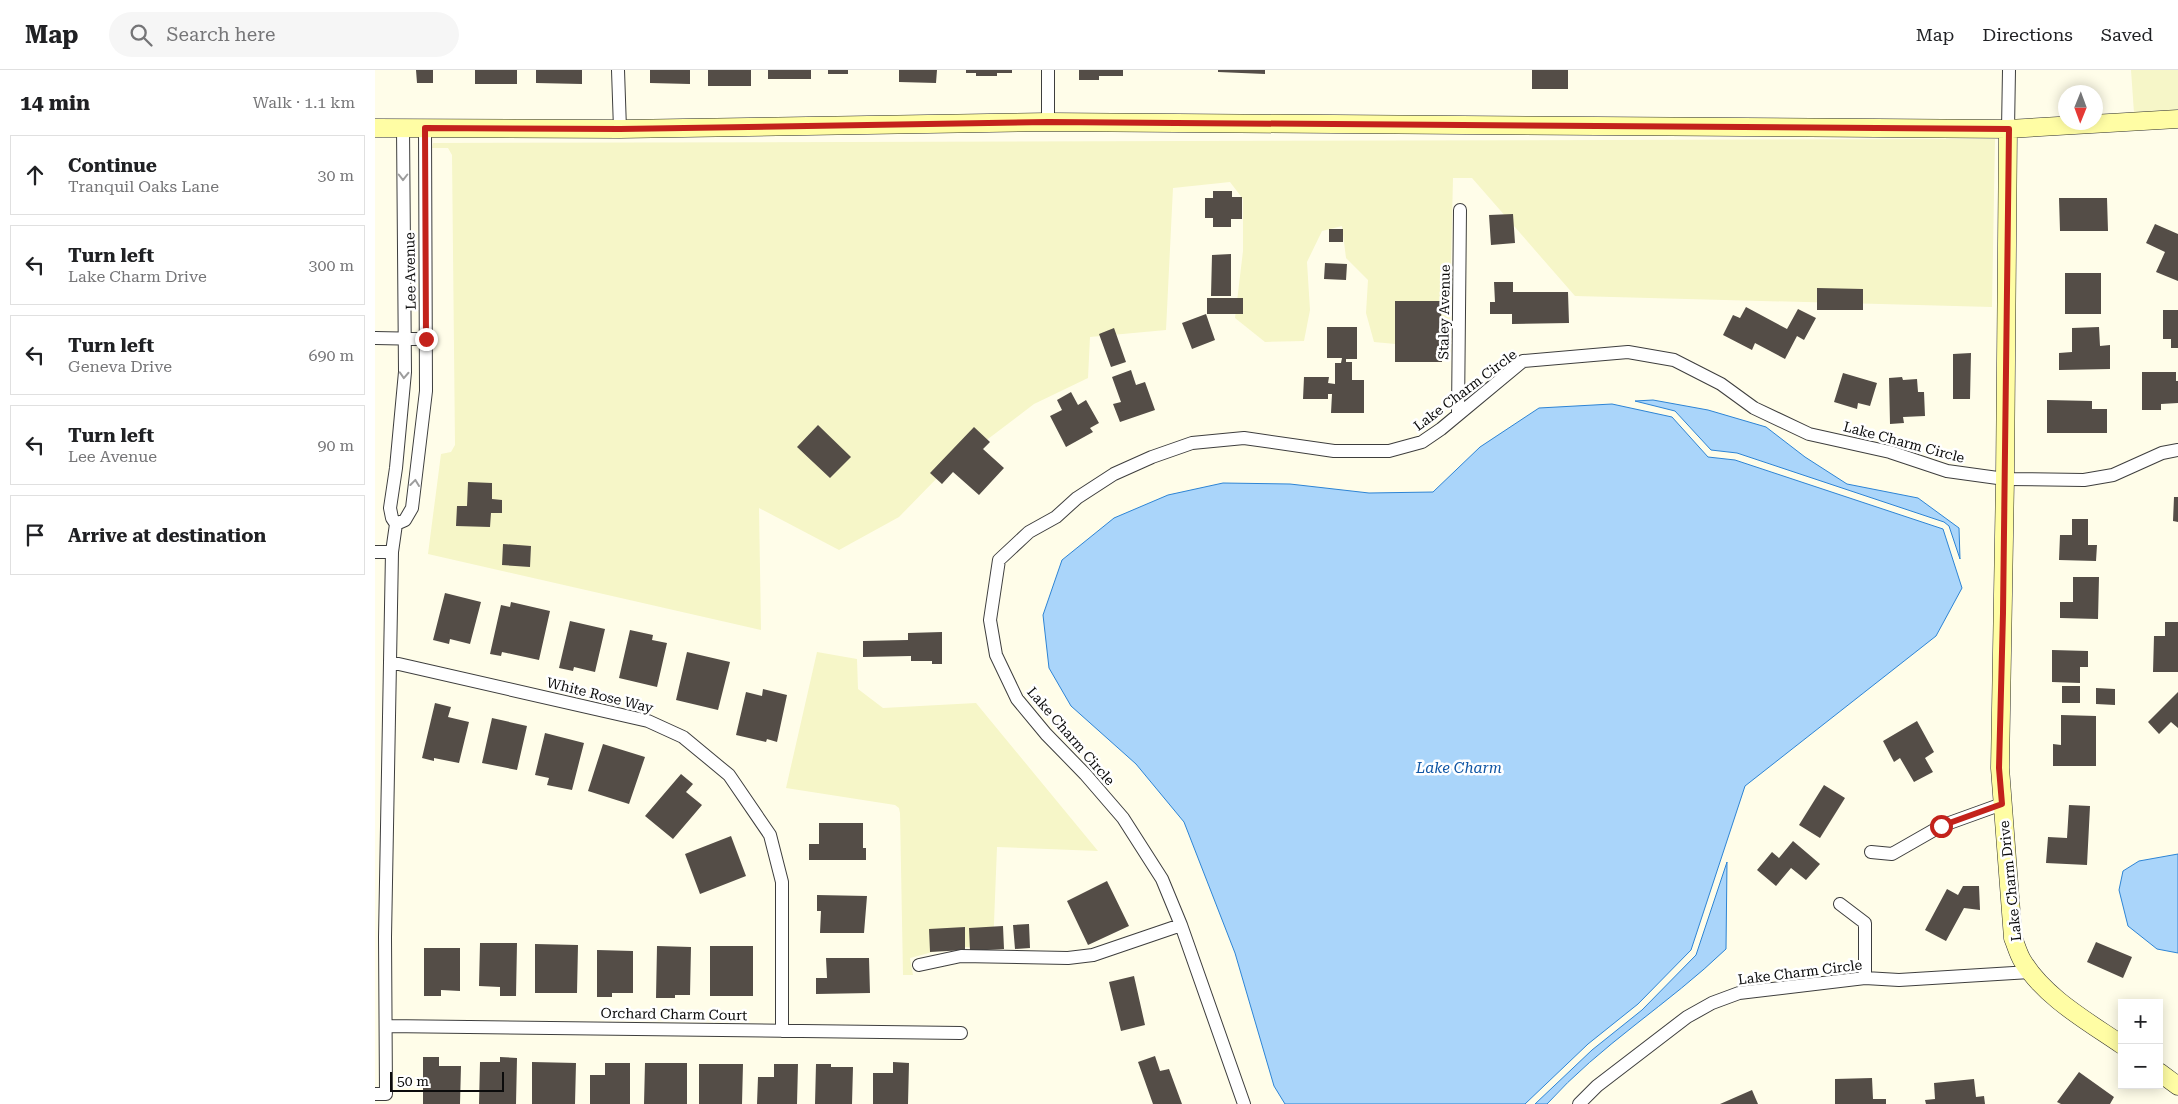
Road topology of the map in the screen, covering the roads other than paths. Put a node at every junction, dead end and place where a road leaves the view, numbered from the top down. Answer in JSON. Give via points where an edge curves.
{"nodes":[{"id":1,"x":618,"y":70,"type":"edge"},
{"id":2,"x":1048,"y":70,"type":"edge"},
{"id":3,"x":2009,"y":70,"type":"edge"},
{"id":4,"x":2178,"y":119,"type":"edge"},
{"id":5,"x":1048,"y":122,"type":"junction"},
{"id":6,"x":375,"y":128,"type":"edge"},
{"id":7,"x":403,"y":128,"type":"junction"},
{"id":8,"x":425,"y":128,"type":"junction"},
{"id":9,"x":620,"y":129,"type":"junction"},
{"id":10,"x":2009,"y":129,"type":"junction"},
{"id":11,"x":1461,"y":210,"type":"dead end"},
{"id":12,"x":375,"y":338,"type":"edge"},
{"id":13,"x":404,"y":338,"type":"junction"},
{"id":14,"x":426,"y":339,"type":"junction"},
{"id":15,"x":1459,"y":414,"type":"junction"},
{"id":16,"x":2178,"y":450,"type":"edge"},
{"id":17,"x":2005,"y":479,"type":"junction"},
{"id":18,"x":396,"y":524,"type":"junction"},
{"id":19,"x":375,"y":552,"type":"edge"},
{"id":20,"x":392,"y":552,"type":"junction"},
{"id":21,"x":390,"y":662,"type":"junction"},
{"id":22,"x":2002,"y":804,"type":"junction"},
{"id":23,"x":1871,"y":852,"type":"dead end"},
{"id":24,"x":1841,"y":904,"type":"dead end"},
{"id":25,"x":1181,"y":925,"type":"junction"},
{"id":26,"x":919,"y":965,"type":"dead end"},
{"id":27,"x":2030,"y":972,"type":"junction"},
{"id":28,"x":1865,"y":978,"type":"junction"},
{"id":29,"x":386,"y":1026,"type":"junction"},
{"id":30,"x":782,"y":1031,"type":"junction"},
{"id":31,"x":961,"y":1032,"type":"dead end"},
{"id":32,"x":2121,"y":1044,"type":"edge"},
{"id":33,"x":2163,"y":1075,"type":"edge"},
{"id":34,"x":2178,"y":1086,"type":"edge"},
{"id":35,"x":381,"y":1094,"type":"edge"},
{"id":36,"x":1244,"y":1104,"type":"edge"},
{"id":37,"x":1579,"y":1104,"type":"edge"}],
"edges":[{"from":1,"to":9,"type":"street"},
{"from":2,"to":5,"type":"street"},
{"from":3,"to":10,"type":"street"},
{"from":4,"to":10,"type":"main road"},
{"from":5,"to":9,"type":"main road"},
{"from":5,"to":10,"type":"main road"},
{"from":6,"to":7,"type":"main road"},
{"from":7,"to":8,"type":"main road"},
{"from":7,"to":13,"type":"street","name":"Lee Avenue","one_way":true},
{"from":8,"to":9,"type":"main road"},
{"from":8,"to":14,"type":"street","name":"Lee Avenue"},
{"from":10,"to":17,"type":"main road","name":"Lake Charm Drive"},
{"from":11,"to":15,"type":"street","name":"Staley Avenue"},
{"from":12,"to":13,"type":"street"},
{"from":13,"to":14,"type":"street"},
{"from":13,"to":18,"type":"street","name":"Lee Avenue","one_way":true,"via":[[405,372],[397,468],[390,508]]},
{"from":18,"to":14,"type":"street","name":"Lee Avenue","one_way":true,"via":[[405,520],[412,508],[426,391]]},
{"from":15,"to":17,"type":"street","name":"Lake Charm Circle","via":[[1523,361],[1628,352],[1674,360],[1721,384],[1754,408],[1809,434],[1890,452],[1947,471]]},
{"from":15,"to":25,"type":"street","name":"Lake Charm Circle","via":[[1422,442],[1389,451],[1333,451],[1243,438],[1192,443],[1114,474],[1077,498],[1056,517],[1029,532],[999,560],[989,620],[997,655],[1017,699],[1123,818],[1162,879]]},
{"from":16,"to":17,"type":"street","name":"Lake Charm Circle","via":[[2162,453],[2113,475],[2091,479]]},
{"from":17,"to":22,"type":"main road","name":"Lake Charm Drive","via":[[1999,768]]},
{"from":18,"to":20,"type":"street","name":"Lee Avenue"},
{"from":19,"to":20,"type":"street"},
{"from":20,"to":21,"type":"street","name":"Lee Avenue"},
{"from":21,"to":29,"type":"street","name":"Lee Avenue"},
{"from":21,"to":30,"type":"street","name":"White Rose Way","via":[[648,721],[683,737],[729,775],[770,835],[782,882]]},
{"from":22,"to":23,"type":"street","via":[[1941,826],[1892,854]]},
{"from":22,"to":27,"type":"main road","name":"Lake Charm Drive","via":[[2013,938]]},
{"from":24,"to":28,"type":"street","via":[[1865,922]]},
{"from":25,"to":26,"type":"street","via":[[1093,955],[1068,958],[961,956]]},
{"from":25,"to":36,"type":"street","name":"Lake Charm Circle"},
{"from":27,"to":28,"type":"street","name":"Lake Charm Circle","via":[[1899,980]]},
{"from":27,"to":32,"type":"main road","name":"Lake Charm Drive","via":[[2058,1000]]},
{"from":28,"to":37,"type":"street","name":"Lake Charm Circle","via":[[1739,993],[1712,1003],[1687,1017],[1597,1086]]},
{"from":29,"to":30,"type":"street","name":"Orchard Charm Court"},
{"from":29,"to":35,"type":"street","name":"Lee Avenue"},
{"from":30,"to":31,"type":"street","name":"Orchard Charm Court"},
{"from":33,"to":34,"type":"main road"}]}
